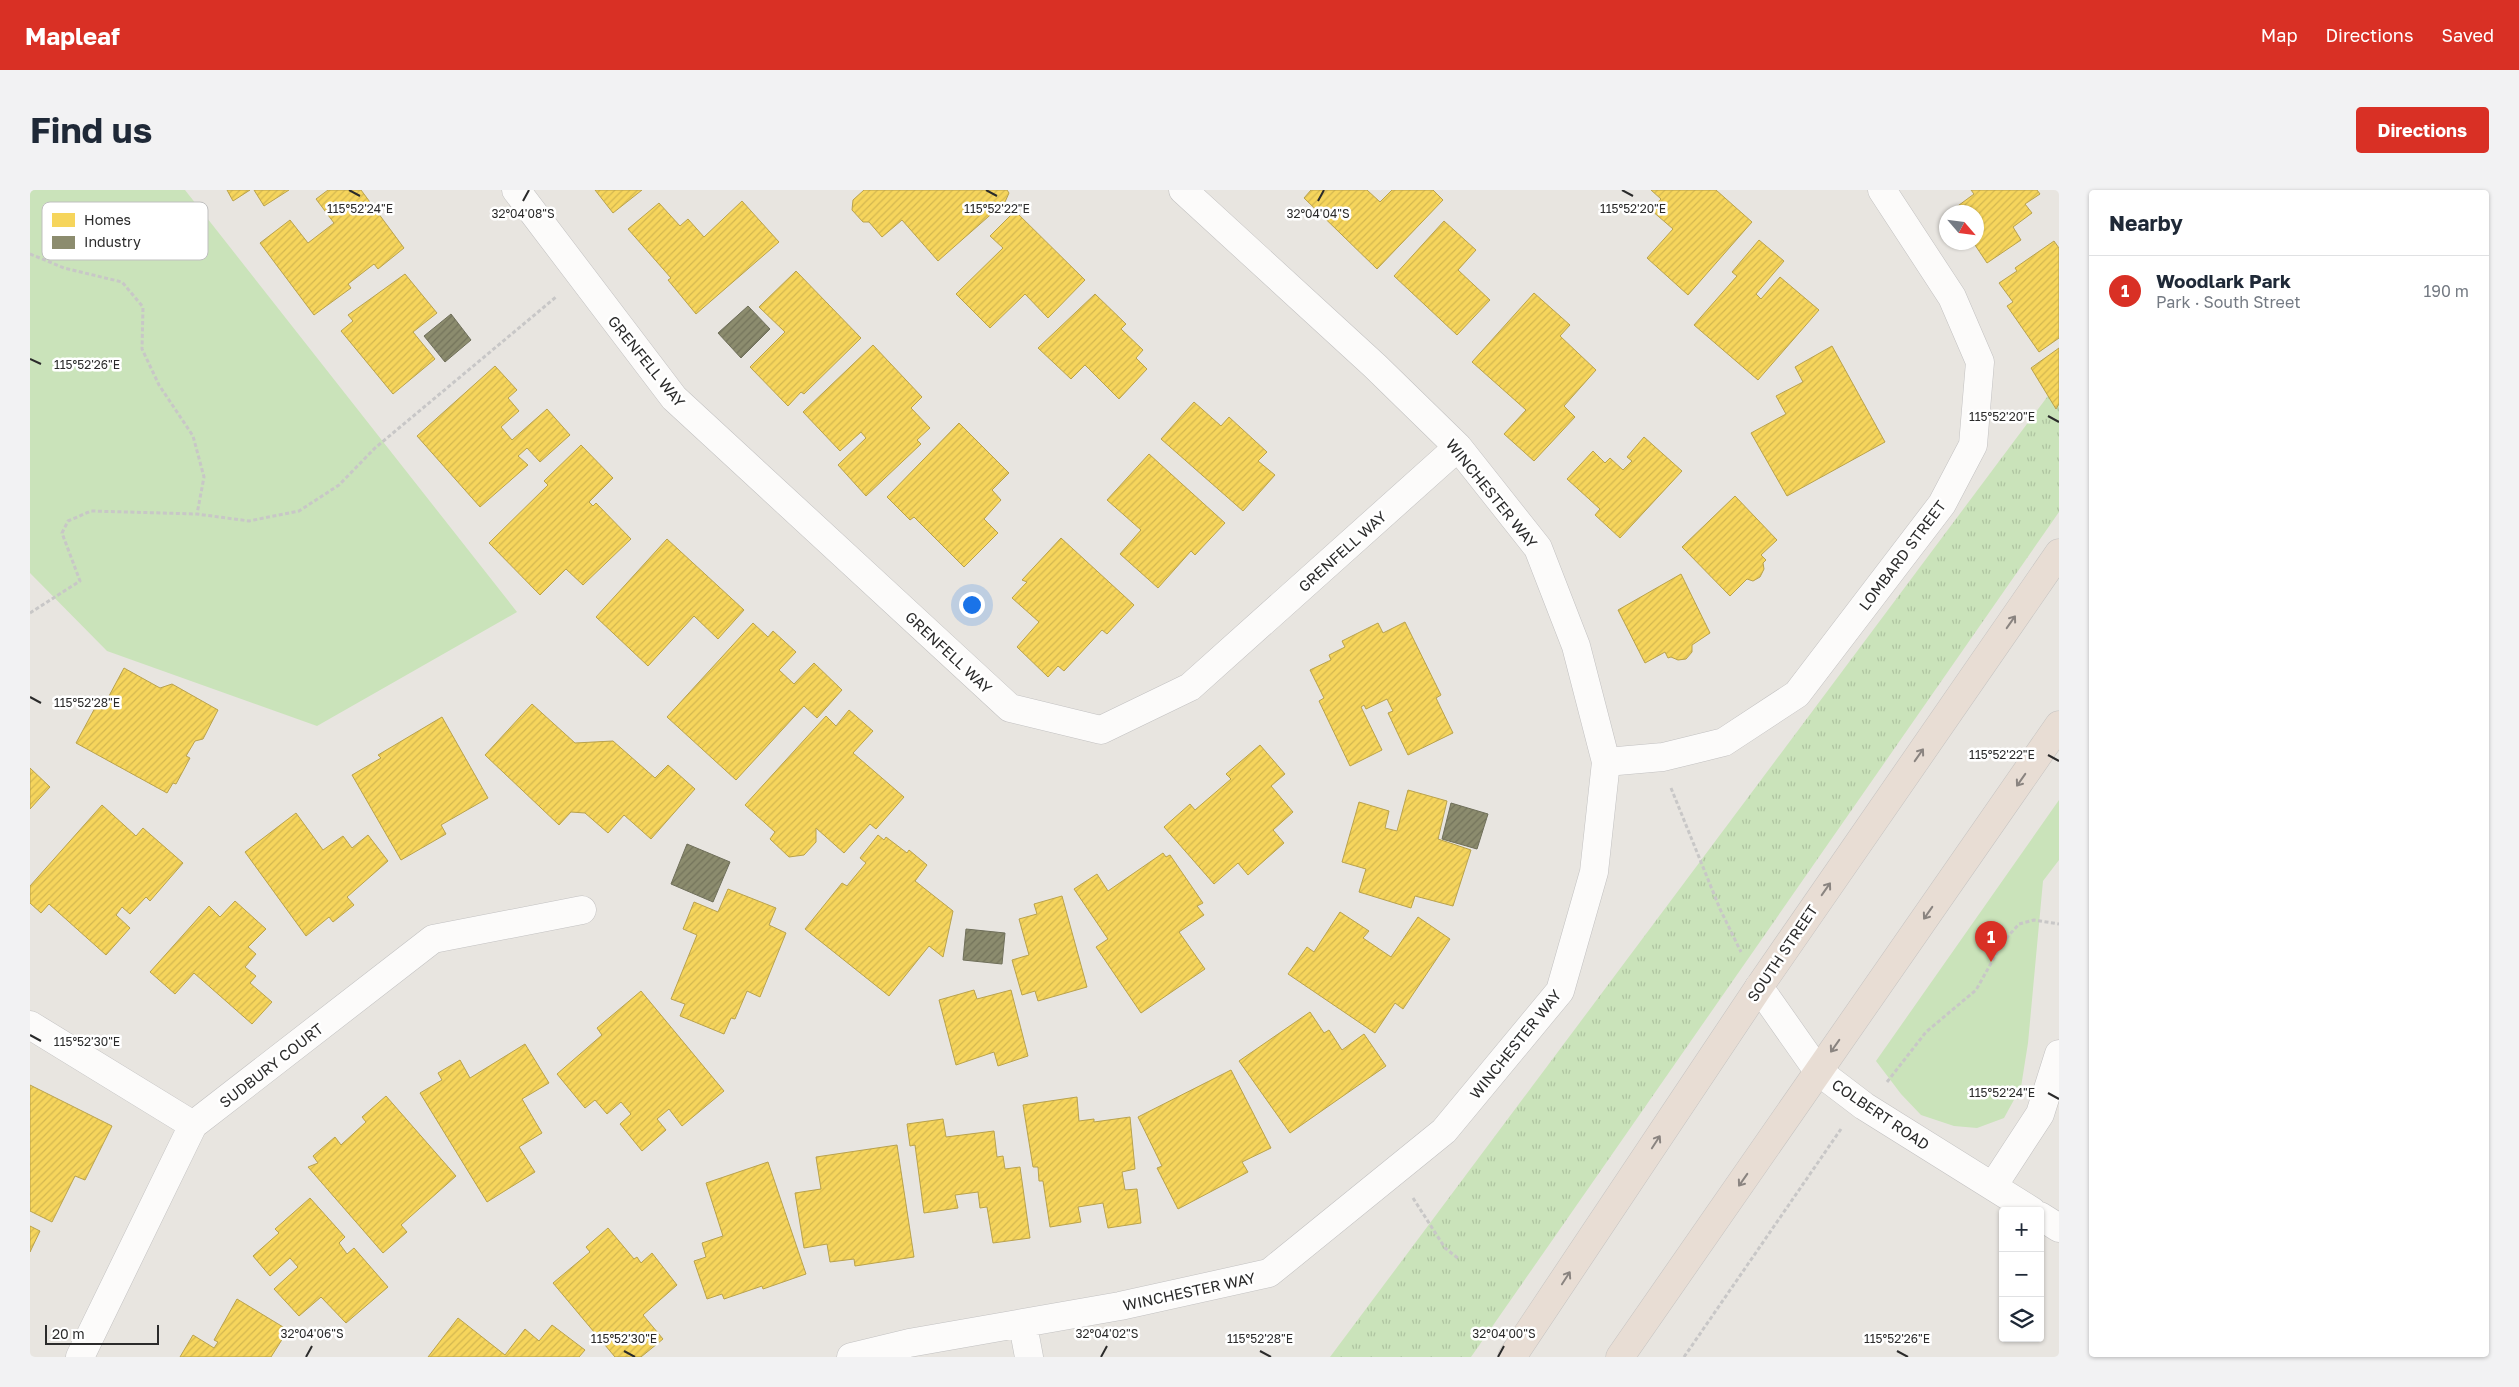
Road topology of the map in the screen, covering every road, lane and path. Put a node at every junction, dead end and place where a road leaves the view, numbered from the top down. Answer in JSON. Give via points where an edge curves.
{"nodes":[{"id":1,"x":516,"y":190,"type":"edge"},
{"id":2,"x":1183,"y":190,"type":"edge"},
{"id":3,"x":1882,"y":190,"type":"edge"},
{"id":4,"x":30,"y":254,"type":"edge"},
{"id":5,"x":42,"y":259,"type":"edge"},
{"id":6,"x":45,"y":260,"type":"edge"},
{"id":7,"x":581,"y":276,"type":"junction"},
{"id":8,"x":1458,"y":447,"type":"junction"},
{"id":9,"x":197,"y":514,"type":"junction"},
{"id":10,"x":2059,"y":553,"type":"edge"},
{"id":11,"x":30,"y":613,"type":"edge"},
{"id":12,"x":2059,"y":725,"type":"edge"},
{"id":13,"x":1663,"y":757,"type":"junction"},
{"id":14,"x":1606,"y":762,"type":"junction"},
{"id":15,"x":582,"y":910,"type":"dead end"},
{"id":16,"x":1758,"y":986,"type":"junction"},
{"id":17,"x":30,"y":1025,"type":"edge"},
{"id":18,"x":2059,"y":1054,"type":"edge"},
{"id":19,"x":1818,"y":1071,"type":"junction"},
{"id":20,"x":193,"y":1125,"type":"junction"},
{"id":21,"x":1395,"y":1170,"type":"junction"},
{"id":22,"x":1993,"y":1186,"type":"junction"},
{"id":23,"x":2026,"y":1207,"type":"edge"},
{"id":24,"x":2044,"y":1219,"type":"edge"},
{"id":25,"x":2059,"y":1228,"type":"edge"},
{"id":26,"x":1459,"y":1259,"type":"dead end"},
{"id":27,"x":1023,"y":1325,"type":"junction"},
{"id":28,"x":80,"y":1357,"type":"edge"},
{"id":29,"x":851,"y":1357,"type":"edge"},
{"id":30,"x":1028,"y":1357,"type":"edge"},
{"id":31,"x":1512,"y":1357,"type":"edge"},
{"id":32,"x":1620,"y":1357,"type":"edge"}],
"edges":[{"from":1,"to":7,"type":"street","name":"GRENFELL WAY"},
{"from":2,"to":8,"type":"street","name":"WINCHESTER WAY","via":[[1375,366]]},
{"from":3,"to":13,"type":"street","name":"LOMBARD STREET","via":[[1952,297],[1980,362],[1973,445],[1942,504],[1797,694],[1724,742]]},
{"from":4,"to":5,"type":"path"},
{"from":6,"to":9,"type":"path","via":[[122,282],[143,307],[142,349],[159,385],[193,436],[198,453],[204,477]]},
{"from":7,"to":8,"type":"street","name":"GRENFELL WAY","via":[[674,398],[1010,708],[1101,730],[1190,687]]},
{"from":7,"to":9,"type":"path","via":[[375,448],[339,485],[299,511],[249,521]]},
{"from":8,"to":14,"type":"street","name":"WINCHESTER WAY","via":[[1538,548],[1576,646]]},
{"from":9,"to":11,"type":"path","via":[[91,511],[68,521],[62,533],[80,581]]},
{"from":16,"to":10,"type":"highway","name":"SOUTH STREET","one_way":true},
{"from":12,"to":19,"type":"highway","one_way":true},
{"from":13,"to":14,"type":"street","name":"LOMBARD STREET"},
{"from":13,"to":16,"type":"path","via":[[1666,776],[1720,909]]},
{"from":14,"to":21,"type":"street","name":"WINCHESTER WAY","via":[[1594,872],[1560,991],[1444,1131]]},
{"from":15,"to":20,"type":"street","name":"SUDBURY COURT","via":[[433,939]]},
{"from":16,"to":19,"type":"street","name":"COLBERT ROAD"},
{"from":31,"to":16,"type":"highway","name":"SOUTH STREET","one_way":true},
{"from":17,"to":20,"type":"street"},
{"from":18,"to":22,"type":"street","via":[[2040,1114]]},
{"from":19,"to":22,"type":"street","name":"COLBERT ROAD","via":[[1864,1106]]},
{"from":19,"to":32,"type":"highway","one_way":true},
{"from":20,"to":28,"type":"street","name":"SUDBURY COURT"},
{"from":21,"to":26,"type":"path","via":[[1446,1248]]},
{"from":21,"to":27,"type":"street","name":"WINCHESTER WAY","via":[[1269,1273]]},
{"from":22,"to":23,"type":"street","name":"COLBERT ROAD"},
{"from":24,"to":25,"type":"street"},
{"from":27,"to":29,"type":"street","name":"WINCHESTER WAY","via":[[909,1343]]},
{"from":27,"to":30,"type":"street"}]}
